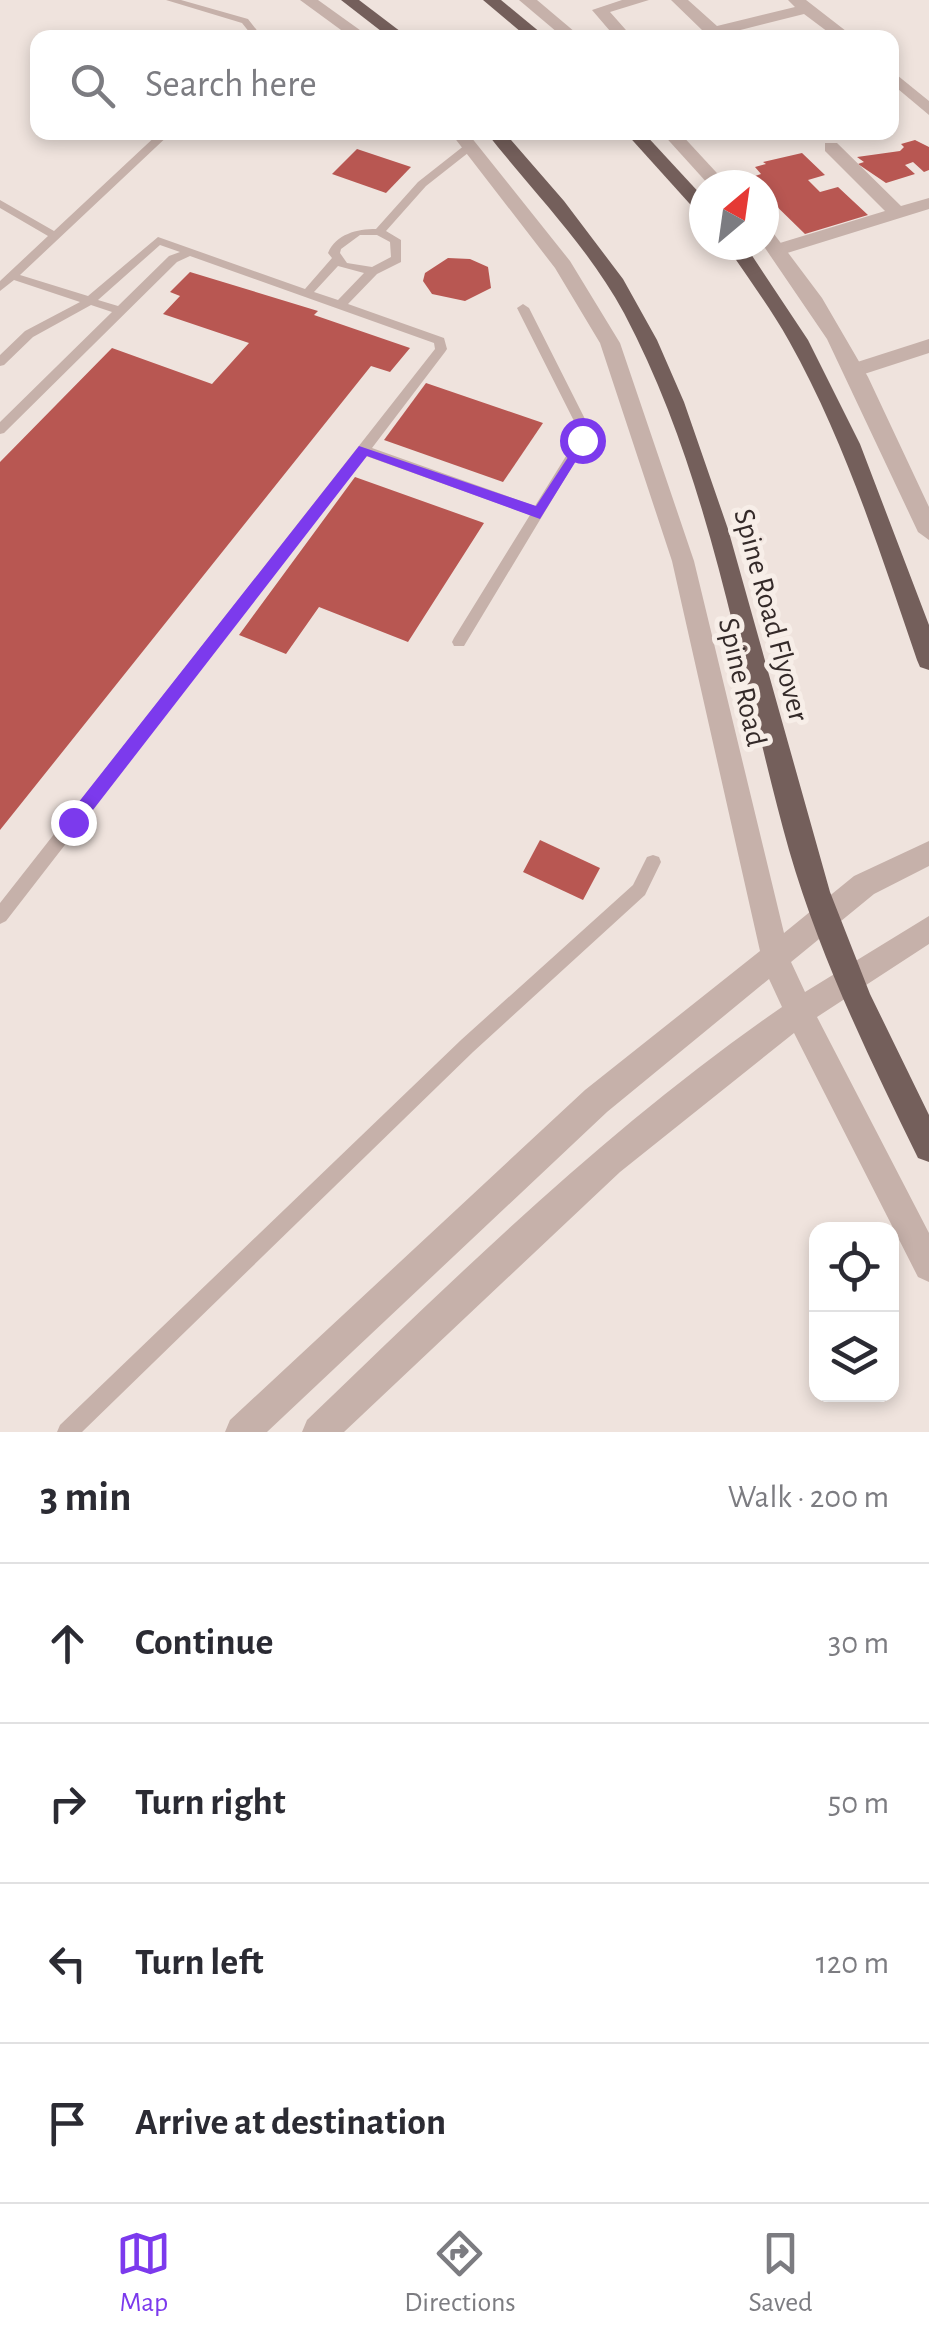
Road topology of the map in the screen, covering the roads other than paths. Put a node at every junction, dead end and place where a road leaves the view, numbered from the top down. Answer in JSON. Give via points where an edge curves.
{"nodes":[{"id":1,"x":170,"y":0,"type":"edge"},
{"id":2,"x":308,"y":0,"type":"edge"},
{"id":3,"x":349,"y":0,"type":"edge"},
{"id":4,"x":491,"y":0,"type":"edge"},
{"id":5,"x":528,"y":0,"type":"edge"},
{"id":6,"x":641,"y":0,"type":"edge"},
{"id":7,"x":679,"y":0,"type":"edge"},
{"id":8,"x":767,"y":0,"type":"edge"},
{"id":9,"x":802,"y":4,"type":"edge"},
{"id":10,"x":784,"y":14,"type":"junction"},
{"id":11,"x":252,"y":30,"type":"edge"},
{"id":12,"x":351,"y":30,"type":"edge"},
{"id":13,"x":390,"y":30,"type":"edge"},
{"id":14,"x":529,"y":30,"type":"edge"},
{"id":15,"x":564,"y":30,"type":"edge"},
{"id":16,"x":619,"y":30,"type":"edge"},
{"id":17,"x":713,"y":30,"type":"edge"},
{"id":18,"x":718,"y":30,"type":"edge"},
{"id":19,"x":836,"y":30,"type":"edge"},
{"id":20,"x":899,"y":82,"type":"edge"},
{"id":21,"x":929,"y":110,"type":"edge"},
{"id":22,"x":158,"y":140,"type":"edge"},
{"id":23,"x":463,"y":140,"type":"edge"},
{"id":24,"x":501,"y":140,"type":"edge"},
{"id":25,"x":640,"y":140,"type":"edge"},
{"id":26,"x":677,"y":140,"type":"edge"},
{"id":27,"x":831,"y":147,"type":"dead end"},
{"id":28,"x":705,"y":170,"type":"edge"},
{"id":29,"x":689,"y":193,"type":"edge"},
{"id":30,"x":929,"y":202,"type":"edge"},
{"id":31,"x":0,"y":203,"type":"edge"},
{"id":32,"x":897,"y":212,"type":"junction"},
{"id":33,"x":378,"y":232,"type":"junction"},
{"id":34,"x":55,"y":236,"type":"junction"},
{"id":35,"x":779,"y":240,"type":"edge"},
{"id":36,"x":190,"y":252,"type":"junction"},
{"id":37,"x":779,"y":256,"type":"edge"},
{"id":38,"x":337,"y":260,"type":"junction"},
{"id":39,"x":746,"y":260,"type":"edge"},
{"id":40,"x":373,"y":272,"type":"junction"},
{"id":41,"x":12,"y":276,"type":"junction"},
{"id":42,"x":0,"y":288,"type":"edge"},
{"id":43,"x":308,"y":292,"type":"junction"},
{"id":44,"x":90,"y":301,"type":"junction"},
{"id":45,"x":342,"y":303,"type":"junction"},
{"id":46,"x":523,"y":308,"type":"dead end"},
{"id":47,"x":120,"y":311,"type":"junction"},
{"id":48,"x":929,"y":346,"type":"edge"},
{"id":49,"x":0,"y":362,"type":"edge"},
{"id":50,"x":855,"y":370,"type":"junction"},
{"id":51,"x":0,"y":430,"type":"edge"},
{"id":52,"x":364,"y":450,"type":"junction"},
{"id":53,"x":540,"y":513,"type":"junction"},
{"id":54,"x":929,"y":532,"type":"edge"},
{"id":55,"x":460,"y":642,"type":"dead end"},
{"id":56,"x":929,"y":660,"type":"edge"},
{"id":57,"x":929,"y":853,"type":"edge"},
{"id":58,"x":654,"y":862,"type":"dead end"},
{"id":59,"x":0,"y":916,"type":"edge"},
{"id":60,"x":929,"y":929,"type":"edge"},
{"id":61,"x":776,"y":959,"type":"junction"},
{"id":62,"x":800,"y":1012,"type":"junction"},
{"id":63,"x":929,"y":1147,"type":"edge"},
{"id":64,"x":929,"y":1266,"type":"edge"},
{"id":65,"x":67,"y":1432,"type":"edge"},
{"id":66,"x":242,"y":1432,"type":"edge"},
{"id":67,"x":319,"y":1432,"type":"edge"}],
"edges":[{"from":1,"to":11,"type":"lane","via":[[245,21]]},
{"from":2,"to":12,"type":"street"},
{"from":3,"to":13,"type":"main road"},
{"from":4,"to":14,"type":"main road"},
{"from":5,"to":15,"type":"street"},
{"from":6,"to":16,"type":"street","via":[[600,10]]},
{"from":7,"to":17,"type":"street"},
{"from":8,"to":10,"type":"street"},
{"from":9,"to":10,"type":"street"},
{"from":9,"to":19,"type":"street"},
{"from":10,"to":18,"type":"street"},
{"from":20,"to":21,"type":"street"},
{"from":22,"to":34,"type":"lane"},
{"from":23,"to":33,"type":"lane"},
{"from":23,"to":61,"type":"street","name":"Spine Road","via":[[563,265],[610,343],[683,562]]},
{"from":24,"to":63,"type":"main road","name":"Spine Road Flyover","via":[[596,256],[646,338],[726,559],[769,730],[835,943]]},
{"from":25,"to":29,"type":"main road"},
{"from":26,"to":28,"type":"street"},
{"from":27,"to":32,"type":"street"},
{"from":30,"to":32,"type":"street"},
{"from":31,"to":34,"type":"lane"},
{"from":32,"to":35,"type":"street"},
{"from":33,"to":38,"type":"lane","via":[[341,240]]},
{"from":33,"to":40,"type":"lane","via":[[395,240],[400,252]]},
{"from":34,"to":41,"type":"lane"},
{"from":36,"to":43,"type":"lane"},
{"from":36,"to":44,"type":"lane","via":[[158,240]]},
{"from":36,"to":47,"type":"lane"},
{"from":37,"to":50,"type":"street"},
{"from":38,"to":40,"type":"lane"},
{"from":38,"to":43,"type":"lane"},
{"from":39,"to":56,"type":"main road","via":[[808,362],[892,548]]},
{"from":40,"to":45,"type":"lane"},
{"from":41,"to":42,"type":"lane"},
{"from":41,"to":44,"type":"lane"},
{"from":43,"to":45,"type":"lane"},
{"from":44,"to":47,"type":"lane"},
{"from":44,"to":49,"type":"lane","via":[[29,334]]},
{"from":45,"to":52,"type":"lane","via":[[440,341],[441,349]]},
{"from":46,"to":53,"type":"lane","via":[[581,423],[578,452]]},
{"from":47,"to":51,"type":"lane"},
{"from":48,"to":50,"type":"street"},
{"from":50,"to":54,"type":"street"},
{"from":52,"to":53,"type":"lane"},
{"from":52,"to":59,"type":"lane"},
{"from":53,"to":55,"type":"lane"},
{"from":57,"to":61,"type":"street","via":[[864,885]]},
{"from":58,"to":65,"type":"lane","via":[[639,890],[467,1046]]},
{"from":60,"to":62,"type":"street"},
{"from":61,"to":62,"type":"street","name":"Spine Road"},
{"from":61,"to":66,"type":"street","via":[[596,1102]]},
{"from":62,"to":64,"type":"street","name":"Spine Road"},
{"from":62,"to":67,"type":"street","via":[[631,1140]]}]}
